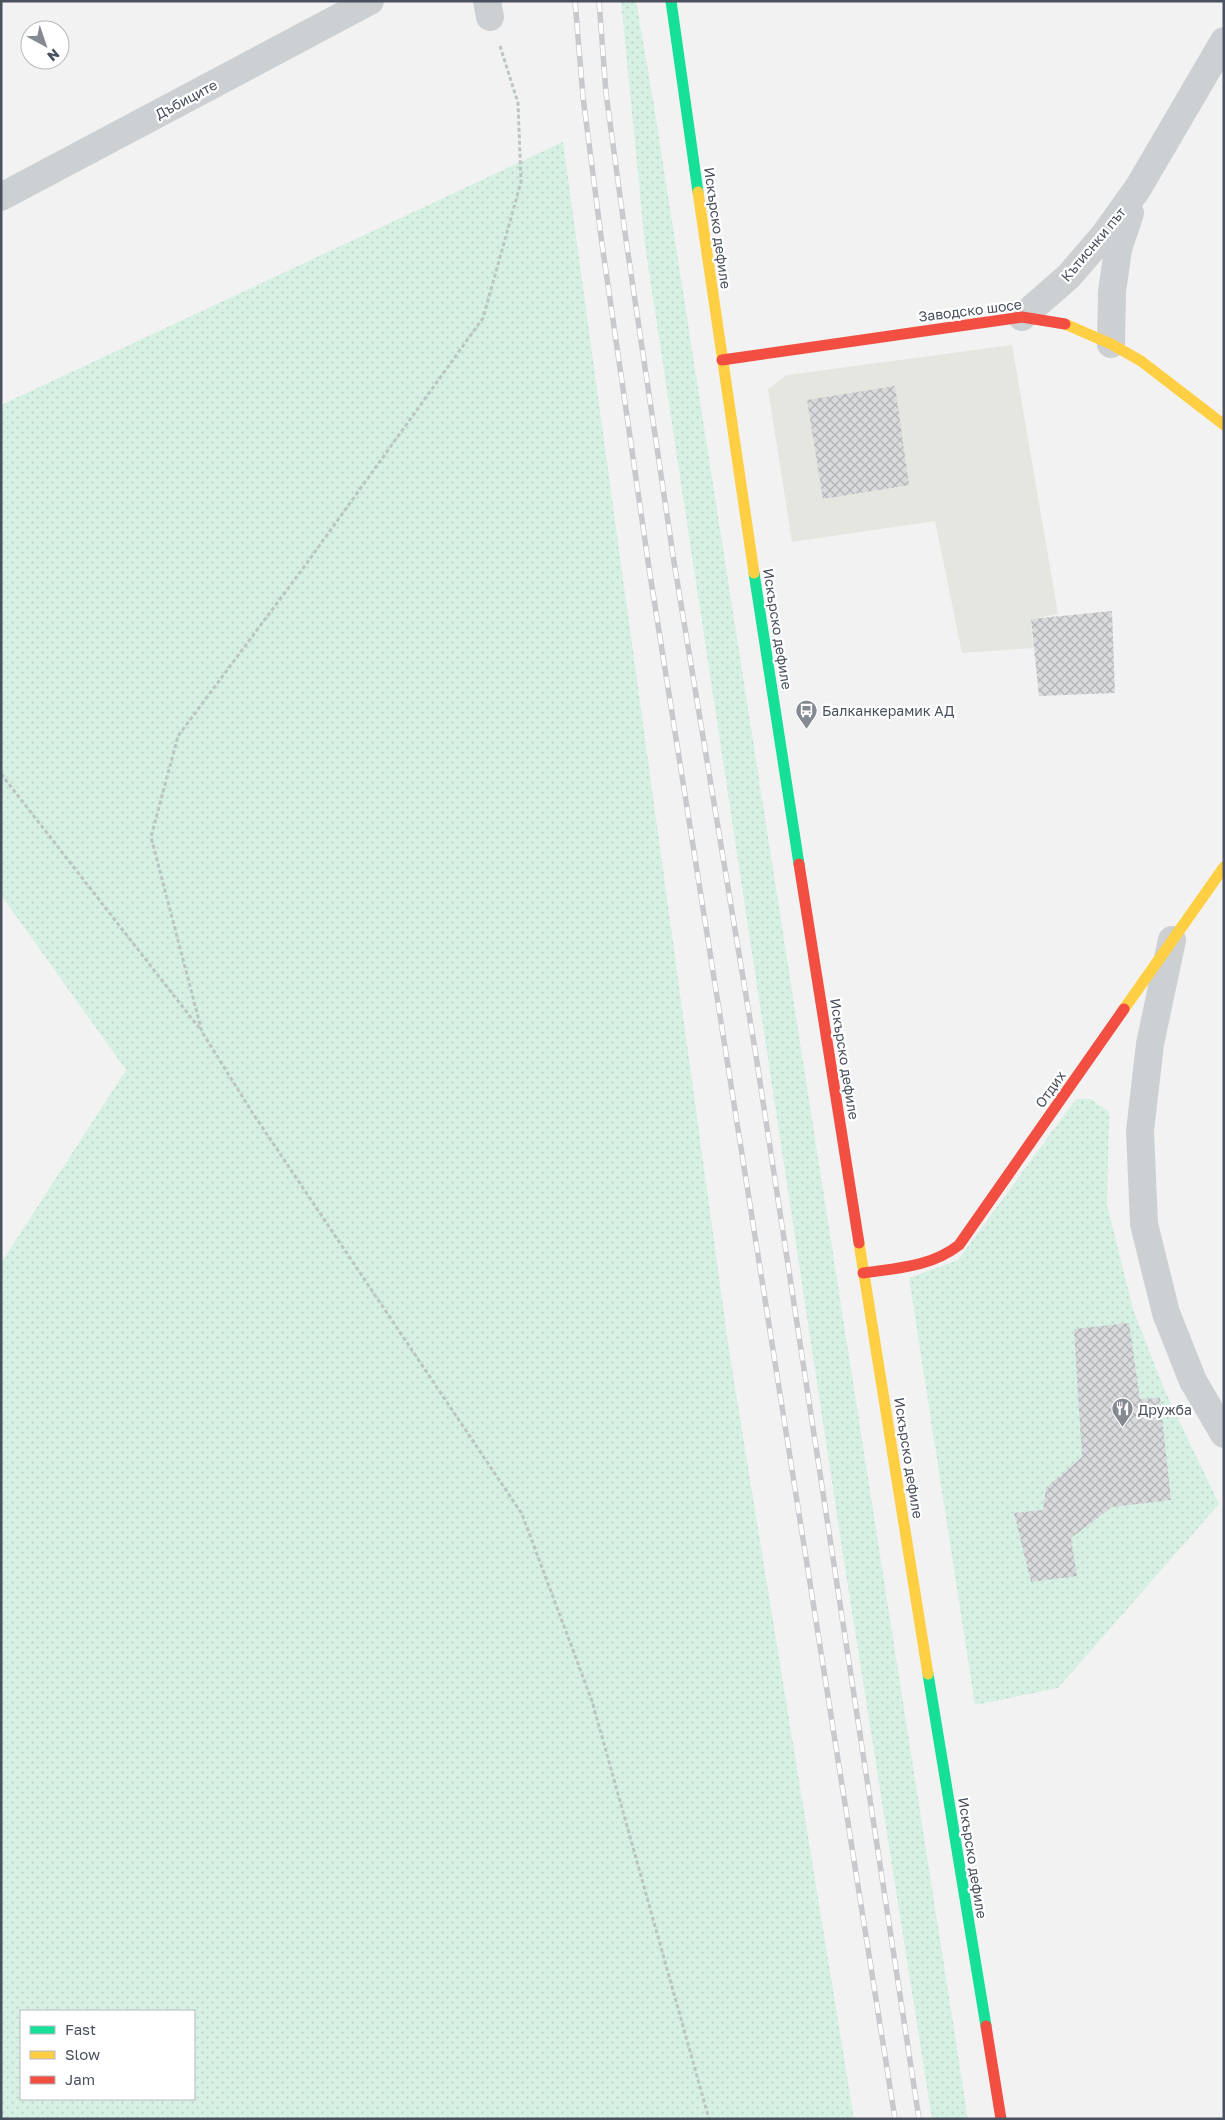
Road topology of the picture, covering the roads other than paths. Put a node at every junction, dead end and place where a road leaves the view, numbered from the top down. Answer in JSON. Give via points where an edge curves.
{"nodes":[{"id":1,"x":370,"y":1,"type":"edge"},
{"id":2,"x":671,"y":1,"type":"edge"},
{"id":3,"x":1224,"y":41,"type":"edge"},
{"id":4,"x":1138,"y":188,"type":"junction"},
{"id":5,"x":1,"y":197,"type":"edge"},
{"id":6,"x":1022,"y":316,"type":"junction"},
{"id":7,"x":1111,"y":344,"type":"junction"},
{"id":8,"x":722,"y":360,"type":"junction"},
{"id":9,"x":1224,"y":425,"type":"edge"},
{"id":10,"x":1224,"y":867,"type":"edge"},
{"id":11,"x":1172,"y":940,"type":"junction"},
{"id":12,"x":863,"y":1273,"type":"junction"},
{"id":13,"x":1224,"y":1434,"type":"edge"},
{"id":14,"x":1000,"y":2119,"type":"edge"}],
"edges":[{"from":1,"to":5,"type":"street","name":"Дъбиците"},
{"from":2,"to":8,"type":"main road","name":"Искърско дефиле"},
{"from":3,"to":4,"type":"street","name":"Кътиснки път"},
{"from":4,"to":6,"type":"street","name":"Кътиснки път","via":[[1069,276]]},
{"from":4,"to":7,"type":"street","name":"Кътиснки път","via":[[1118,249],[1112,292]]},
{"from":6,"to":7,"type":"main road","name":"Заводско шосе","via":[[1071,325]]},
{"from":6,"to":8,"type":"main road","name":"Заводско шосе"},
{"from":7,"to":9,"type":"main road","name":"Заводско шосе","via":[[1140,361]]},
{"from":8,"to":12,"type":"main road","name":"Искърско дефиле"},
{"from":10,"to":11,"type":"main road","name":"Отдих"},
{"from":11,"to":12,"type":"main road","name":"Отдих","via":[[959,1245],[937,1260]]},
{"from":11,"to":13,"type":"street","via":[[1150,1044],[1140,1131],[1144,1224],[1166,1313],[1193,1381]]},
{"from":12,"to":14,"type":"main road","name":"Искърско дефиле"}]}
